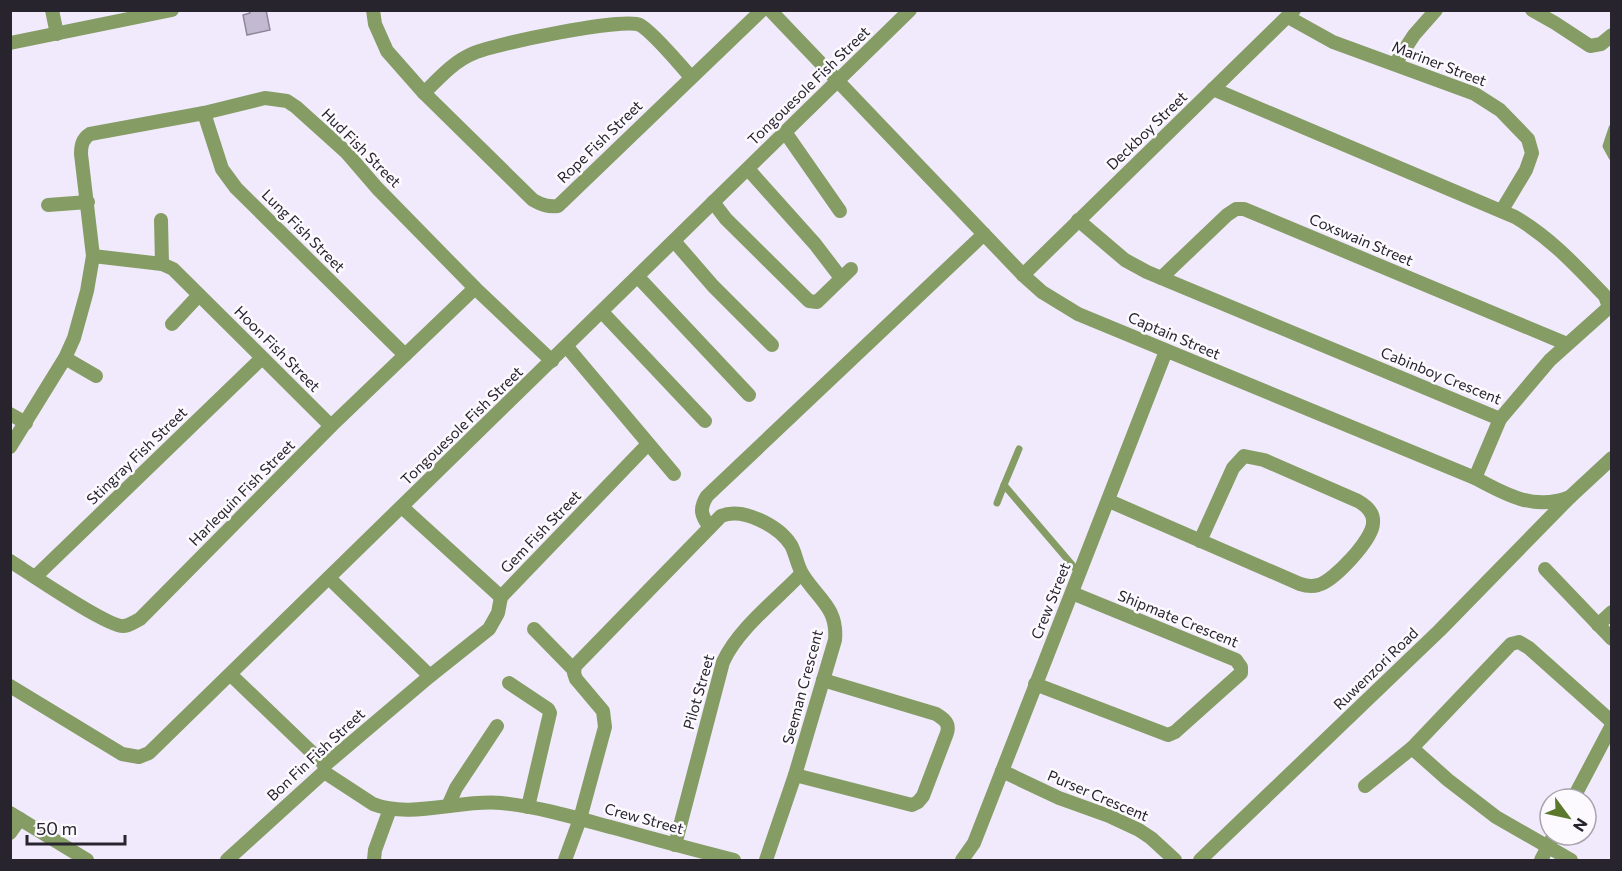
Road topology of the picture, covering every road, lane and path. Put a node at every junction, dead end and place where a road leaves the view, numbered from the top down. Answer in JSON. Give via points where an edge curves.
{"nodes":[{"id":1,"x":52,"y":10,"type":"edge"},
{"id":2,"x":171,"y":10,"type":"edge"},
{"id":3,"x":372,"y":10,"type":"edge"},
{"id":4,"x":762,"y":10,"type":"edge"},
{"id":5,"x":770,"y":10,"type":"edge"},
{"id":6,"x":910,"y":10,"type":"edge"},
{"id":7,"x":1436,"y":10,"type":"edge"},
{"id":8,"x":1532,"y":10,"type":"edge"},
{"id":9,"x":1291,"y":14,"type":"edge"},
{"id":10,"x":57,"y":34,"type":"junction"},
{"id":11,"x":1611,"y":34,"type":"edge"},
{"id":12,"x":10,"y":43,"type":"edge"},
{"id":13,"x":1395,"y":64,"type":"junction"},
{"id":14,"x":691,"y":77,"type":"junction"},
{"id":15,"x":837,"y":80,"type":"junction"},
{"id":16,"x":1213,"y":89,"type":"junction"},
{"id":17,"x":424,"y":93,"type":"junction"},
{"id":18,"x":204,"y":113,"type":"junction"},
{"id":19,"x":1611,"y":128,"type":"edge"},
{"id":20,"x":785,"y":132,"type":"junction"},
{"id":21,"x":1611,"y":157,"type":"edge"},
{"id":22,"x":747,"y":169,"type":"junction"},
{"id":23,"x":88,"y":202,"type":"junction"},
{"id":24,"x":713,"y":202,"type":"junction"},
{"id":25,"x":48,"y":205,"type":"dead end"},
{"id":26,"x":1502,"y":210,"type":"junction"},
{"id":27,"x":840,"y":211,"type":"dead end"},
{"id":28,"x":161,"y":220,"type":"dead end"},
{"id":29,"x":1078,"y":220,"type":"junction"},
{"id":30,"x":984,"y":234,"type":"junction"},
{"id":31,"x":674,"y":242,"type":"junction"},
{"id":32,"x":93,"y":256,"type":"junction"},
{"id":33,"x":162,"y":264,"type":"junction"},
{"id":34,"x":1023,"y":275,"type":"junction"},
{"id":35,"x":638,"y":277,"type":"junction"},
{"id":36,"x":1161,"y":278,"type":"junction"},
{"id":37,"x":475,"y":288,"type":"junction"},
{"id":38,"x":199,"y":295,"type":"junction"},
{"id":39,"x":602,"y":312,"type":"junction"},
{"id":40,"x":172,"y":324,"type":"dead end"},
{"id":41,"x":1567,"y":344,"type":"junction"},
{"id":42,"x":772,"y":345,"type":"dead end"},
{"id":43,"x":567,"y":347,"type":"junction"},
{"id":44,"x":1167,"y":351,"type":"junction"},
{"id":45,"x":405,"y":355,"type":"junction"},
{"id":46,"x":65,"y":358,"type":"junction"},
{"id":47,"x":262,"y":358,"type":"junction"},
{"id":48,"x":552,"y":361,"type":"junction"},
{"id":49,"x":96,"y":376,"type":"dead end"},
{"id":50,"x":749,"y":395,"type":"dead end"},
{"id":51,"x":10,"y":414,"type":"edge"},
{"id":52,"x":1500,"y":419,"type":"junction"},
{"id":53,"x":705,"y":421,"type":"dead end"},
{"id":54,"x":26,"y":423,"type":"junction"},
{"id":55,"x":332,"y":426,"type":"junction"},
{"id":56,"x":648,"y":444,"type":"junction"},
{"id":57,"x":10,"y":447,"type":"edge"},
{"id":58,"x":1019,"y":449,"type":"dead end"},
{"id":59,"x":1611,"y":458,"type":"edge"},
{"id":60,"x":674,"y":474,"type":"dead end"},
{"id":61,"x":1475,"y":478,"type":"junction"},
{"id":62,"x":1004,"y":485,"type":"junction"},
{"id":63,"x":1570,"y":497,"type":"junction"},
{"id":64,"x":1109,"y":501,"type":"junction"},
{"id":65,"x":997,"y":503,"type":"dead end"},
{"id":66,"x":402,"y":507,"type":"junction"},
{"id":67,"x":710,"y":527,"type":"junction"},
{"id":68,"x":1200,"y":541,"type":"junction"},
{"id":69,"x":10,"y":561,"type":"edge"},
{"id":70,"x":1545,"y":569,"type":"dead end"},
{"id":71,"x":801,"y":574,"type":"junction"},
{"id":72,"x":1080,"y":574,"type":"junction"},
{"id":73,"x":35,"y":577,"type":"junction"},
{"id":74,"x":329,"y":578,"type":"junction"},
{"id":75,"x":1072,"y":593,"type":"junction"},
{"id":76,"x":501,"y":597,"type":"junction"},
{"id":77,"x":1611,"y":612,"type":"edge"},
{"id":78,"x":1598,"y":625,"type":"junction"},
{"id":79,"x":534,"y":629,"type":"dead end"},
{"id":80,"x":1611,"y":639,"type":"edge"},
{"id":81,"x":231,"y":675,"type":"junction"},
{"id":82,"x":575,"y":675,"type":"junction"},
{"id":83,"x":430,"y":676,"type":"junction"},
{"id":84,"x":823,"y":680,"type":"junction"},
{"id":85,"x":508,"y":684,"type":"dead end"},
{"id":86,"x":1035,"y":684,"type":"junction"},
{"id":87,"x":10,"y":686,"type":"edge"},
{"id":88,"x":1611,"y":723,"type":"edge"},
{"id":89,"x":497,"y":726,"type":"dead end"},
{"id":90,"x":1413,"y":748,"type":"junction"},
{"id":91,"x":324,"y":769,"type":"junction"},
{"id":92,"x":1002,"y":771,"type":"junction"},
{"id":93,"x":795,"y":775,"type":"junction"},
{"id":94,"x":1365,"y":786,"type":"dead end"},
{"id":95,"x":1579,"y":787,"type":"edge"},
{"id":96,"x":448,"y":806,"type":"junction"},
{"id":97,"x":528,"y":807,"type":"junction"},
{"id":98,"x":390,"y":809,"type":"junction"},
{"id":99,"x":15,"y":816,"type":"edge"},
{"id":100,"x":580,"y":819,"type":"junction"},
{"id":101,"x":10,"y":833,"type":"edge"},
{"id":102,"x":1538,"y":835,"type":"edge"},
{"id":103,"x":675,"y":845,"type":"junction"},
{"id":104,"x":1548,"y":847,"type":"edge"},
{"id":105,"x":1557,"y":847,"type":"edge"},
{"id":106,"x":231,"y":859,"type":"edge"},
{"id":107,"x":87,"y":861,"type":"edge"},
{"id":108,"x":375,"y":861,"type":"edge"},
{"id":109,"x":566,"y":861,"type":"edge"},
{"id":110,"x":734,"y":861,"type":"edge"},
{"id":111,"x":766,"y":861,"type":"edge"},
{"id":112,"x":962,"y":861,"type":"edge"},
{"id":113,"x":1175,"y":861,"type":"edge"},
{"id":114,"x":1200,"y":861,"type":"edge"},
{"id":115,"x":1541,"y":861,"type":"edge"},
{"id":116,"x":1571,"y":861,"type":"edge"}],
"edges":[{"from":1,"to":10,"type":"street"},
{"from":2,"to":10,"type":"street"},
{"from":3,"to":17,"type":"street","name":"Rope Fish Street","via":[[387,51]]},
{"from":4,"to":14,"type":"street","name":"Rope Fish Street"},
{"from":5,"to":15,"type":"street","name":"Captain Street"},
{"from":6,"to":15,"type":"street","name":"Tongouesole Fish Street"},
{"from":7,"to":13,"type":"street"},
{"from":8,"to":11,"type":"street","via":[[1590,46],[1601,44]]},
{"from":9,"to":13,"type":"street","name":"Mariner Street","via":[[1333,42]]},
{"from":9,"to":16,"type":"street","name":"Deckboy Street"},
{"from":10,"to":12,"type":"street"},
{"from":13,"to":26,"type":"street","name":"Mariner Street","via":[[1490,102],[1528,139],[1532,158]]},
{"from":14,"to":17,"type":"street","via":[[644,28],[630,23],[550,34],[476,52],[459,60]]},
{"from":14,"to":17,"type":"street","name":"Rope Fish Street","via":[[558,206],[533,200]]},
{"from":15,"to":20,"type":"street","name":"Tongouesole Fish Street"},
{"from":15,"to":30,"type":"street","name":"Captain Street"},
{"from":16,"to":26,"type":"street","name":"Cabinboy Crescent"},
{"from":16,"to":29,"type":"street","name":"Deckboy Street"},
{"from":18,"to":23,"type":"street","name":"Hud Fish Street","via":[[90,134],[83,142],[81,154]]},
{"from":18,"to":37,"type":"street","name":"Hud Fish Street","via":[[265,98],[296,107],[346,152]]},
{"from":18,"to":45,"type":"street","name":"Lung Fish Street","via":[[222,169],[236,188]]},
{"from":19,"to":21,"type":"lane","via":[[1606,146]]},
{"from":20,"to":22,"type":"street","name":"Tongouesole Fish Street"},
{"from":20,"to":27,"type":"street"},
{"from":22,"to":24,"type":"street","name":"Tongouesole Fish Street"},
{"from":22,"to":24,"type":"street","via":[[846,274],[817,302],[809,301]]},
{"from":23,"to":25,"type":"street"},
{"from":23,"to":32,"type":"street"},
{"from":24,"to":31,"type":"street","name":"Tongouesole Fish Street"},
{"from":26,"to":41,"type":"street","name":"Cabinboy Crescent","via":[[1547,237],[1607,298],[1605,312]]},
{"from":28,"to":33,"type":"street"},
{"from":29,"to":34,"type":"street","name":"Deckboy Street"},
{"from":29,"to":36,"type":"street","name":"Cabinboy Crescent","via":[[1125,260]]},
{"from":30,"to":34,"type":"street","name":"Captain Street"},
{"from":30,"to":67,"type":"street","via":[[708,496],[702,513]]},
{"from":31,"to":35,"type":"street","name":"Tongouesole Fish Street"},
{"from":31,"to":42,"type":"street"},
{"from":32,"to":33,"type":"street"},
{"from":32,"to":46,"type":"street","via":[[80,318]]},
{"from":33,"to":38,"type":"street","name":"Hoon Fish Street","via":[[173,269]]},
{"from":34,"to":44,"type":"street","name":"Captain Street","via":[[1078,314]]},
{"from":35,"to":39,"type":"street","name":"Tongouesole Fish Street"},
{"from":35,"to":50,"type":"street"},
{"from":36,"to":41,"type":"street","name":"Coxswain Street","via":[[1227,215],[1244,209]]},
{"from":36,"to":52,"type":"street","name":"Cabinboy Crescent"},
{"from":37,"to":45,"type":"street","name":"Harlequin Fish Street"},
{"from":37,"to":48,"type":"street","name":"Hud Fish Street"},
{"from":38,"to":40,"type":"street"},
{"from":38,"to":47,"type":"street","name":"Hoon Fish Street"},
{"from":39,"to":43,"type":"street","name":"Tongouesole Fish Street"},
{"from":39,"to":53,"type":"street"},
{"from":41,"to":52,"type":"street","name":"Cabinboy Crescent"},
{"from":43,"to":48,"type":"street","name":"Tongouesole Fish Street"},
{"from":43,"to":56,"type":"street"},
{"from":44,"to":61,"type":"street","name":"Captain Street"},
{"from":44,"to":64,"type":"street","name":"Crew Street"},
{"from":45,"to":55,"type":"street","name":"Harlequin Fish Street"},
{"from":46,"to":49,"type":"street"},
{"from":46,"to":54,"type":"street"},
{"from":47,"to":55,"type":"street","name":"Hoon Fish Street"},
{"from":47,"to":73,"type":"street","name":"Stingray Fish Street"},
{"from":48,"to":66,"type":"street","name":"Tongouesole Fish Street"},
{"from":51,"to":54,"type":"street"},
{"from":52,"to":61,"type":"street"},
{"from":54,"to":57,"type":"street"},
{"from":55,"to":73,"type":"street","name":"Harlequin Fish Street","via":[[130,625],[105,620]]},
{"from":56,"to":60,"type":"street"},
{"from":56,"to":76,"type":"street","name":"Gem Fish Street"},
{"from":58,"to":62,"type":"lane"},
{"from":59,"to":63,"type":"street","name":"Ruwenzori Road"},
{"from":61,"to":63,"type":"street","name":"Captain Street","via":[[1505,494],[1535,503]]},
{"from":62,"to":65,"type":"lane"},
{"from":62,"to":72,"type":"lane"},
{"from":63,"to":114,"type":"street","name":"Ruwenzori Road","via":[[1440,630]]},
{"from":64,"to":68,"type":"street"},
{"from":64,"to":72,"type":"street","name":"Crew Street"},
{"from":66,"to":74,"type":"street","name":"Tongouesole Fish Street"},
{"from":66,"to":76,"type":"street","name":"Gem Fish Street"},
{"from":67,"to":71,"type":"street","name":"Seeman Crescent","via":[[727,514],[755,517],[790,544]]},
{"from":67,"to":82,"type":"street","name":"Seeman Crescent","via":[[577,662]]},
{"from":68,"to":68,"type":"street","via":[[1300,584],[1317,586],[1350,560],[1372,531],[1373,516],[1359,501],[1264,460],[1244,456],[1233,468]]},
{"from":69,"to":73,"type":"street","name":"Harlequin Fish Street"},
{"from":70,"to":78,"type":"street"},
{"from":71,"to":84,"type":"street","name":"Seeman Crescent","via":[[829,608],[836,628]]},
{"from":71,"to":103,"type":"street","name":"Pilot Street","via":[[728,651]]},
{"from":72,"to":75,"type":"street","name":"Crew Street"},
{"from":74,"to":81,"type":"street","name":"Tongouesole Fish Street"},
{"from":74,"to":83,"type":"street"},
{"from":75,"to":86,"type":"street","name":"Crew Street"},
{"from":75,"to":86,"type":"street","name":"Shipmate Crescent","via":[[1236,660],[1241,673],[1168,735]]},
{"from":76,"to":83,"type":"street","name":"Bon Fin Fish Street","via":[[489,629]]},
{"from":77,"to":78,"type":"street"},
{"from":78,"to":80,"type":"street"},
{"from":79,"to":82,"type":"street"},
{"from":81,"to":87,"type":"street","name":"Tongouesole Fish Street","via":[[149,753],[139,757],[122,754]]},
{"from":81,"to":91,"type":"street"},
{"from":82,"to":100,"type":"street","via":[[606,718]]},
{"from":83,"to":91,"type":"street","name":"Bon Fin Fish Street"},
{"from":84,"to":93,"type":"street","name":"Seeman Crescent"},
{"from":84,"to":93,"type":"street","via":[[936,714],[946,722],[947,733],[923,796],[916,804]]},
{"from":85,"to":97,"type":"street","via":[[550,713]]},
{"from":86,"to":92,"type":"street","name":"Crew Street"},
{"from":88,"to":90,"type":"street","via":[[1519,642],[1510,644]]},
{"from":88,"to":95,"type":"street"},
{"from":89,"to":96,"type":"street"},
{"from":90,"to":94,"type":"street"},
{"from":90,"to":102,"type":"street","via":[[1496,817]]},
{"from":91,"to":98,"type":"street","via":[[374,804]]},
{"from":91,"to":106,"type":"street","name":"Bon Fin Fish Street"},
{"from":92,"to":112,"type":"street","name":"Crew Street","via":[[974,843]]},
{"from":92,"to":113,"type":"street","name":"Purser Crescent","via":[[1140,830]]},
{"from":93,"to":111,"type":"street","name":"Seeman Crescent"},
{"from":96,"to":97,"type":"street","name":"Crew Street","via":[[499,803]]},
{"from":96,"to":98,"type":"street","name":"Crew Street"},
{"from":97,"to":100,"type":"street","name":"Crew Street"},
{"from":98,"to":108,"type":"street","via":[[375,850]]},
{"from":99,"to":101,"type":"street"},
{"from":99,"to":107,"type":"street"},
{"from":100,"to":103,"type":"street","name":"Crew Street"},
{"from":100,"to":109,"type":"street"},
{"from":103,"to":110,"type":"street","name":"Crew Street"},
{"from":104,"to":115,"type":"street"},
{"from":105,"to":116,"type":"street"}]}
